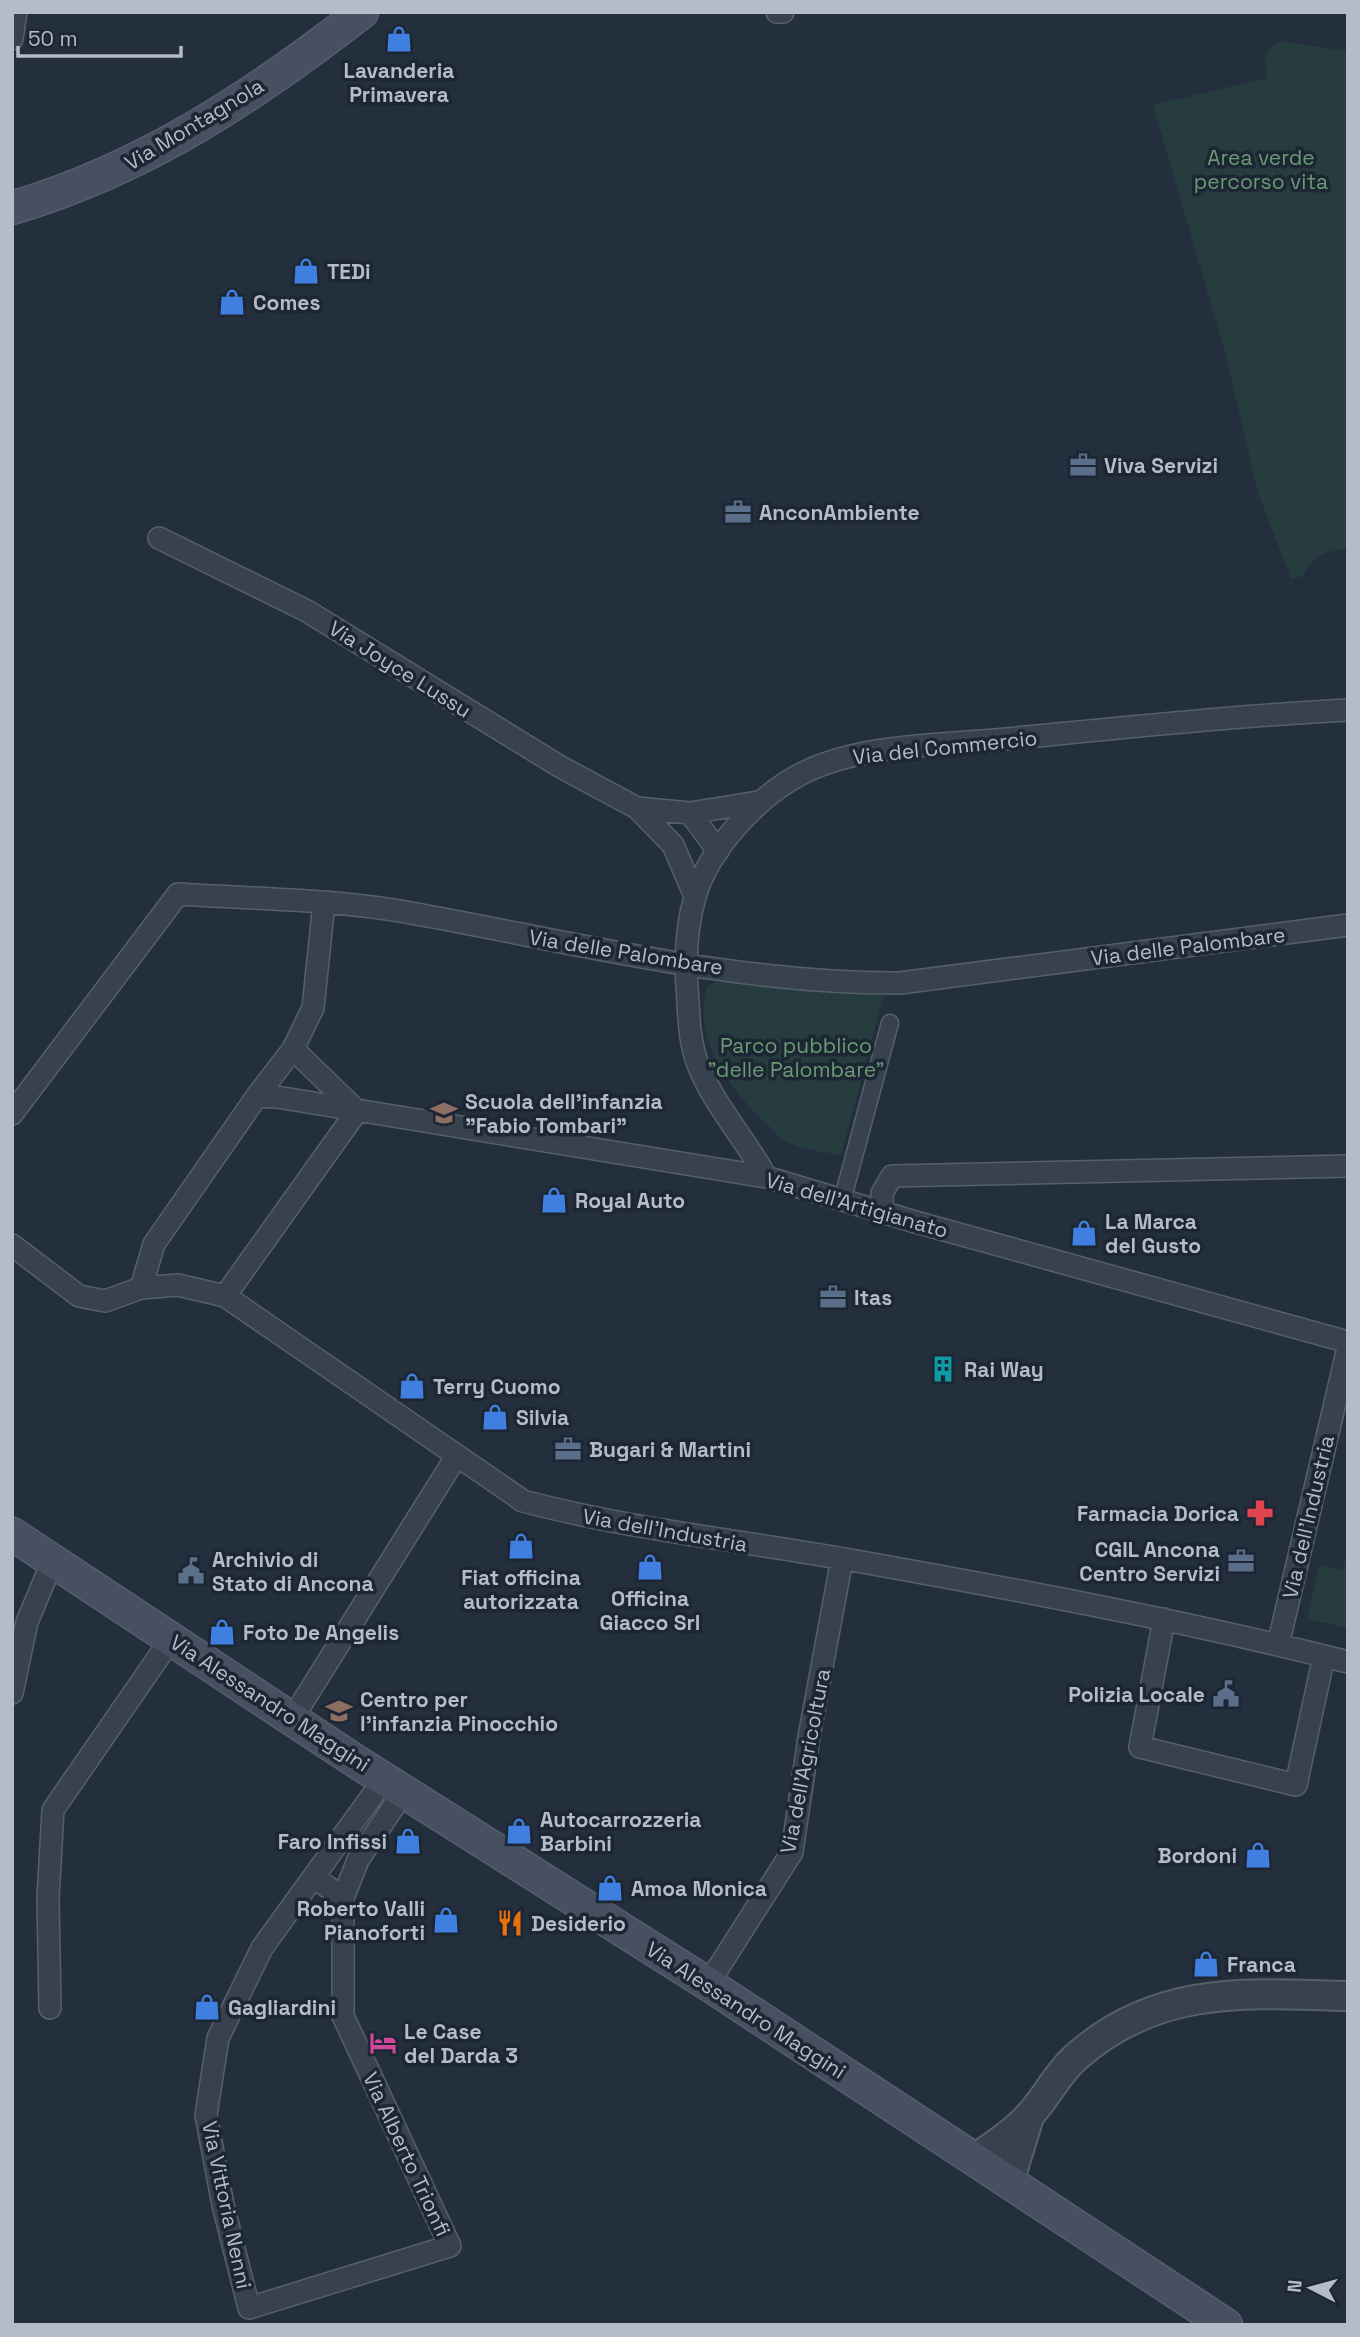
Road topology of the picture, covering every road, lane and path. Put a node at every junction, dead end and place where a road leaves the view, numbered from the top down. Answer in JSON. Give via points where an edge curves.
{"nodes":[{"id":1,"x":16,"y":12,"type":"edge"},
{"id":2,"x":362,"y":12,"type":"edge"},
{"id":3,"x":777,"y":12,"type":"edge"},
{"id":4,"x":783,"y":12,"type":"edge"},
{"id":5,"x":12,"y":39,"type":"edge"},
{"id":6,"x":12,"y":208,"type":"edge"},
{"id":7,"x":159,"y":538,"type":"dead end"},
{"id":8,"x":1348,"y":710,"type":"edge"},
{"id":9,"x":758,"y":802,"type":"junction"},
{"id":10,"x":637,"y":808,"type":"junction"},
{"id":11,"x":690,"y":813,"type":"junction"},
{"id":12,"x":673,"y":845,"type":"junction"},
{"id":13,"x":718,"y":851,"type":"junction"},
{"id":14,"x":695,"y":896,"type":"junction"},
{"id":15,"x":324,"y":903,"type":"junction"},
{"id":16,"x":1348,"y":925,"type":"edge"},
{"id":17,"x":685,"y":964,"type":"junction"},
{"id":18,"x":890,"y":1023,"type":"dead end"},
{"id":19,"x":293,"y":1049,"type":"junction"},
{"id":20,"x":257,"y":1096,"type":"junction"},
{"id":21,"x":356,"y":1111,"type":"junction"},
{"id":22,"x":12,"y":1114,"type":"edge"},
{"id":23,"x":1348,"y":1166,"type":"edge"},
{"id":24,"x":766,"y":1177,"type":"junction"},
{"id":25,"x":842,"y":1200,"type":"junction"},
{"id":26,"x":883,"y":1213,"type":"junction"},
{"id":27,"x":12,"y":1245,"type":"edge"},
{"id":28,"x":141,"y":1288,"type":"junction"},
{"id":29,"x":225,"y":1296,"type":"junction"},
{"id":30,"x":1348,"y":1342,"type":"edge"},
{"id":31,"x":1348,"y":1349,"type":"edge"},
{"id":32,"x":456,"y":1457,"type":"junction"},
{"id":33,"x":12,"y":1534,"type":"edge"},
{"id":34,"x":842,"y":1559,"type":"junction"},
{"id":35,"x":54,"y":1560,"type":"junction"},
{"id":36,"x":1164,"y":1619,"type":"junction"},
{"id":37,"x":171,"y":1639,"type":"junction"},
{"id":38,"x":1278,"y":1645,"type":"junction"},
{"id":39,"x":1324,"y":1656,"type":"junction"},
{"id":40,"x":1348,"y":1662,"type":"edge"},
{"id":41,"x":12,"y":1693,"type":"edge"},
{"id":42,"x":292,"y":1719,"type":"junction"},
{"id":43,"x":394,"y":1784,"type":"junction"},
{"id":44,"x":314,"y":1878,"type":"junction"},
{"id":45,"x":343,"y":1898,"type":"junction"},
{"id":46,"x":708,"y":1984,"type":"junction"},
{"id":47,"x":1348,"y":1996,"type":"edge"},
{"id":48,"x":50,"y":2008,"type":"dead end"},
{"id":49,"x":1029,"y":2117,"type":"junction"},
{"id":50,"x":975,"y":2159,"type":"junction"},
{"id":51,"x":1009,"y":2182,"type":"junction"},
{"id":52,"x":450,"y":2246,"type":"joint"},
{"id":53,"x":1226,"y":2325,"type":"edge"}],
"edges":[{"from":1,"to":5,"type":"street"},
{"from":2,"to":6,"type":"main road","name":"Via Montagnola","via":[[257,88],[171,141],[72,190]]},
{"from":3,"to":4,"type":"street"},
{"from":7,"to":10,"type":"street","name":"Via Joyce Lussu","via":[[307,611],[559,766]]},
{"from":8,"to":9,"type":"street","name":"Via del Commercio","via":[[1245,715],[841,758],[804,772]]},
{"from":9,"to":11,"type":"street","name":"Via Joyce Lussu"},
{"from":9,"to":13,"type":"street","name":"Via del Commercio"},
{"from":10,"to":11,"type":"street","name":"Via Joyce Lussu"},
{"from":10,"to":12,"type":"street","name":"Via Joyce Lussu"},
{"from":11,"to":13,"type":"street"},
{"from":12,"to":13,"type":"street"},
{"from":12,"to":14,"type":"street","name":"Via Joyce Lussu"},
{"from":13,"to":14,"type":"street","name":"Via del Commercio"},
{"from":14,"to":17,"type":"street","name":"Via del Commercio"},
{"from":15,"to":17,"type":"street","name":"Via delle Palombare","via":[[410,912]]},
{"from":15,"to":19,"type":"street","via":[[313,1008]]},
{"from":15,"to":22,"type":"street","name":"Via delle Palombare","via":[[178,894]]},
{"from":16,"to":17,"type":"street","name":"Via delle Palombare","via":[[900,983],[844,984]]},
{"from":17,"to":24,"type":"street","name":"Via del Commercio","via":[[697,1062]]},
{"from":18,"to":25,"type":"street"},
{"from":19,"to":20,"type":"street"},
{"from":19,"to":21,"type":"street"},
{"from":20,"to":21,"type":"street","name":"Via dell'Artigianato"},
{"from":20,"to":28,"type":"street","via":[[154,1244]]},
{"from":21,"to":24,"type":"street","name":"Via dell'Artigianato"},
{"from":21,"to":29,"type":"street"},
{"from":23,"to":26,"type":"street","via":[[892,1176],[882,1193]]},
{"from":24,"to":25,"type":"street","name":"Via dell'Artigianato"},
{"from":25,"to":26,"type":"street","name":"Via dell'Artigianato"},
{"from":26,"to":30,"type":"street","name":"Via dell'Artigianato"},
{"from":27,"to":28,"type":"street","via":[[79,1296],[106,1301]]},
{"from":28,"to":29,"type":"street","via":[[178,1285]]},
{"from":29,"to":32,"type":"street","name":"Via dell'Industria"},
{"from":31,"to":38,"type":"street","name":"Via dell'Industria"},
{"from":32,"to":34,"type":"street","name":"Via dell'Industria","via":[[523,1501],[572,1514]]},
{"from":32,"to":42,"type":"street"},
{"from":33,"to":35,"type":"main road","name":"Via Alessandro Maggini"},
{"from":34,"to":36,"type":"street","name":"Via dell'Industria"},
{"from":34,"to":46,"type":"street","name":"Via dell'Agricoltura","via":[[792,1852]]},
{"from":35,"to":37,"type":"main road","name":"Via Alessandro Maggini"},
{"from":35,"to":41,"type":"street","via":[[27,1622]]},
{"from":36,"to":38,"type":"street","name":"Via dell'Industria"},
{"from":36,"to":39,"type":"street","via":[[1140,1747],[1296,1786]]},
{"from":37,"to":42,"type":"main road","name":"Via Alessandro Maggini"},
{"from":37,"to":48,"type":"street","via":[[53,1810],[48,1898]]},
{"from":38,"to":39,"type":"street","name":"Via dell'Industria"},
{"from":39,"to":40,"type":"street","name":"Via dell'Industria"},
{"from":42,"to":43,"type":"main road","name":"Via Alessandro Maggini"},
{"from":43,"to":44,"type":"street","name":"Via Vittoria Nenni"},
{"from":43,"to":45,"type":"street"},
{"from":43,"to":46,"type":"main road","name":"Via Alessandro Maggini"},
{"from":44,"to":45,"type":"street"},
{"from":44,"to":52,"type":"street","name":"Via Vittoria Nenni","via":[[262,1948],[218,2038],[206,2115],[249,2308]]},
{"from":45,"to":52,"type":"street","name":"Via Alberto Trionfi","via":[[343,2016]]},
{"from":46,"to":50,"type":"main road","name":"Via Alessandro Maggini"},
{"from":47,"to":49,"type":"street","via":[[1211,1995],[1148,2011],[1103,2035],[1074,2059]]},
{"from":49,"to":50,"type":"street"},
{"from":49,"to":51,"type":"street"},
{"from":50,"to":51,"type":"main road","name":"Via Alessandro Maggini"},
{"from":51,"to":53,"type":"main road","name":"Via Alessandro Maggini"}]}
